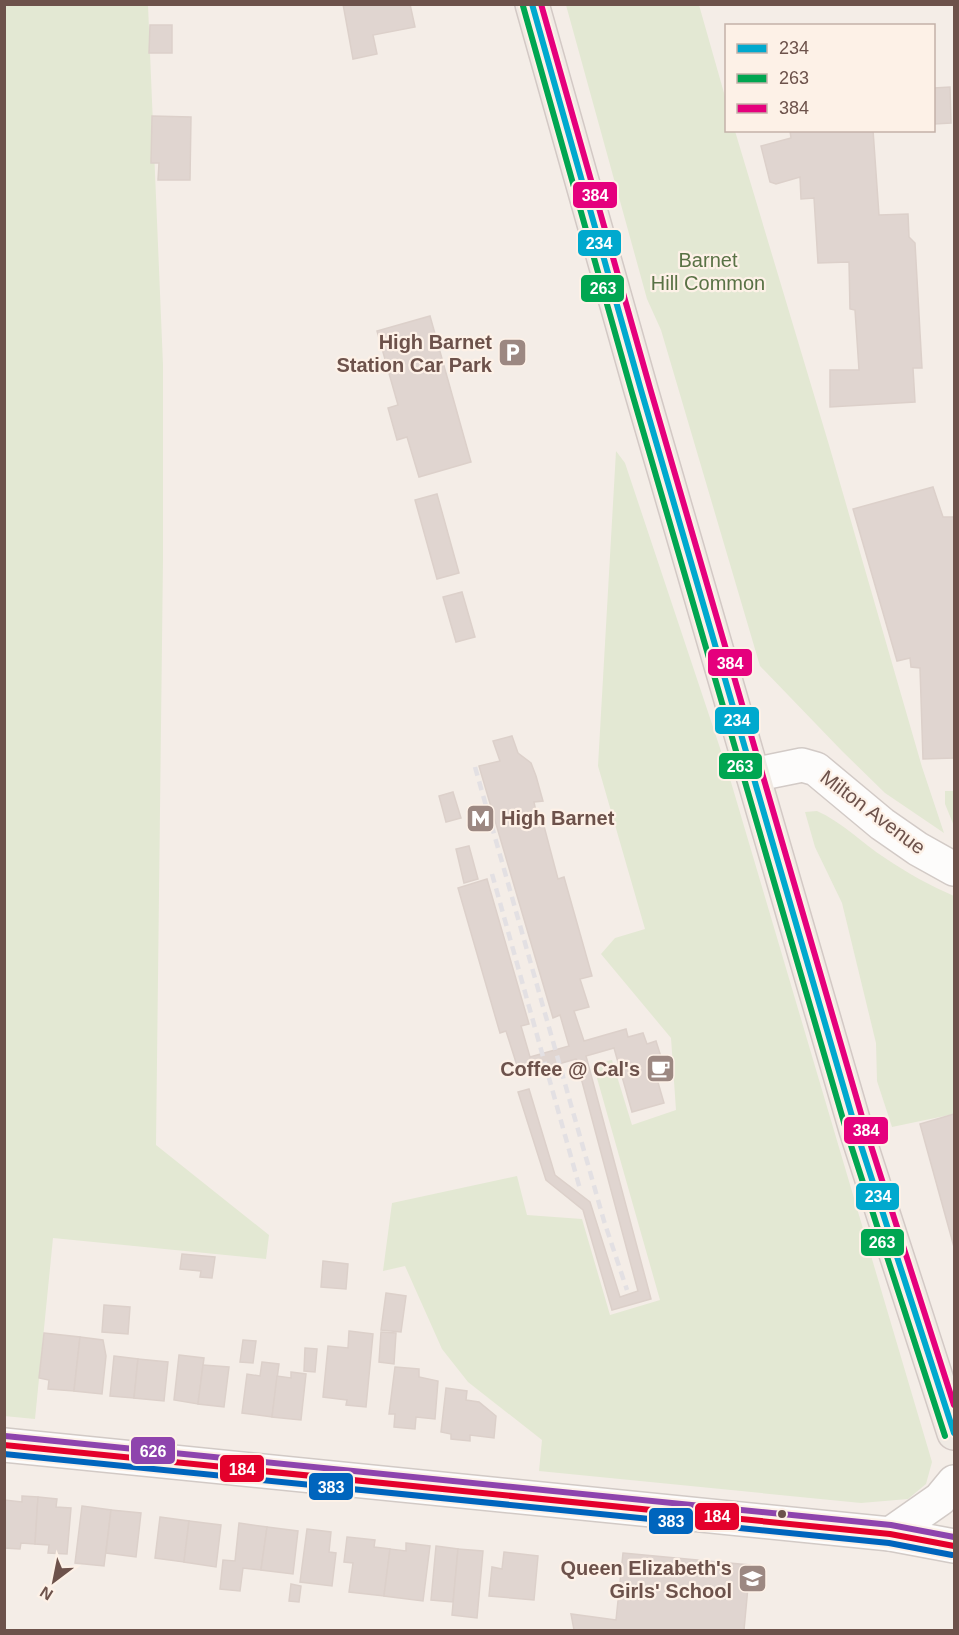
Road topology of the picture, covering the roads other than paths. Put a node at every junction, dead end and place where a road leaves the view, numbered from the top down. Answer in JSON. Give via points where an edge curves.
{"nodes":[{"id":1,"x":532,"y":4,"type":"edge"},
{"id":2,"x":753,"y":775,"type":"junction"},
{"id":3,"x":954,"y":869,"type":"edge"},
{"id":4,"x":948,"y":1389,"type":"edge"},
{"id":5,"x":954,"y":1433,"type":"edge"},
{"id":6,"x":4,"y":1445,"type":"edge"},
{"id":7,"x":954,"y":1482,"type":"edge"},
{"id":8,"x":890,"y":1534,"type":"junction"},
{"id":9,"x":954,"y":1546,"type":"edge"}],
"edges":[{"from":1,"to":2,"type":"main road"},
{"from":2,"to":3,"type":"street","name":"Milton Avenue","via":[[802,765],[816,769],[882,824]]},
{"from":2,"to":4,"type":"main road","via":[[856,1130]]},
{"from":4,"to":5,"type":"main road"},
{"from":6,"to":8,"type":"street"},
{"from":7,"to":8,"type":"street","via":[[940,1499]]},
{"from":8,"to":9,"type":"street"}]}
